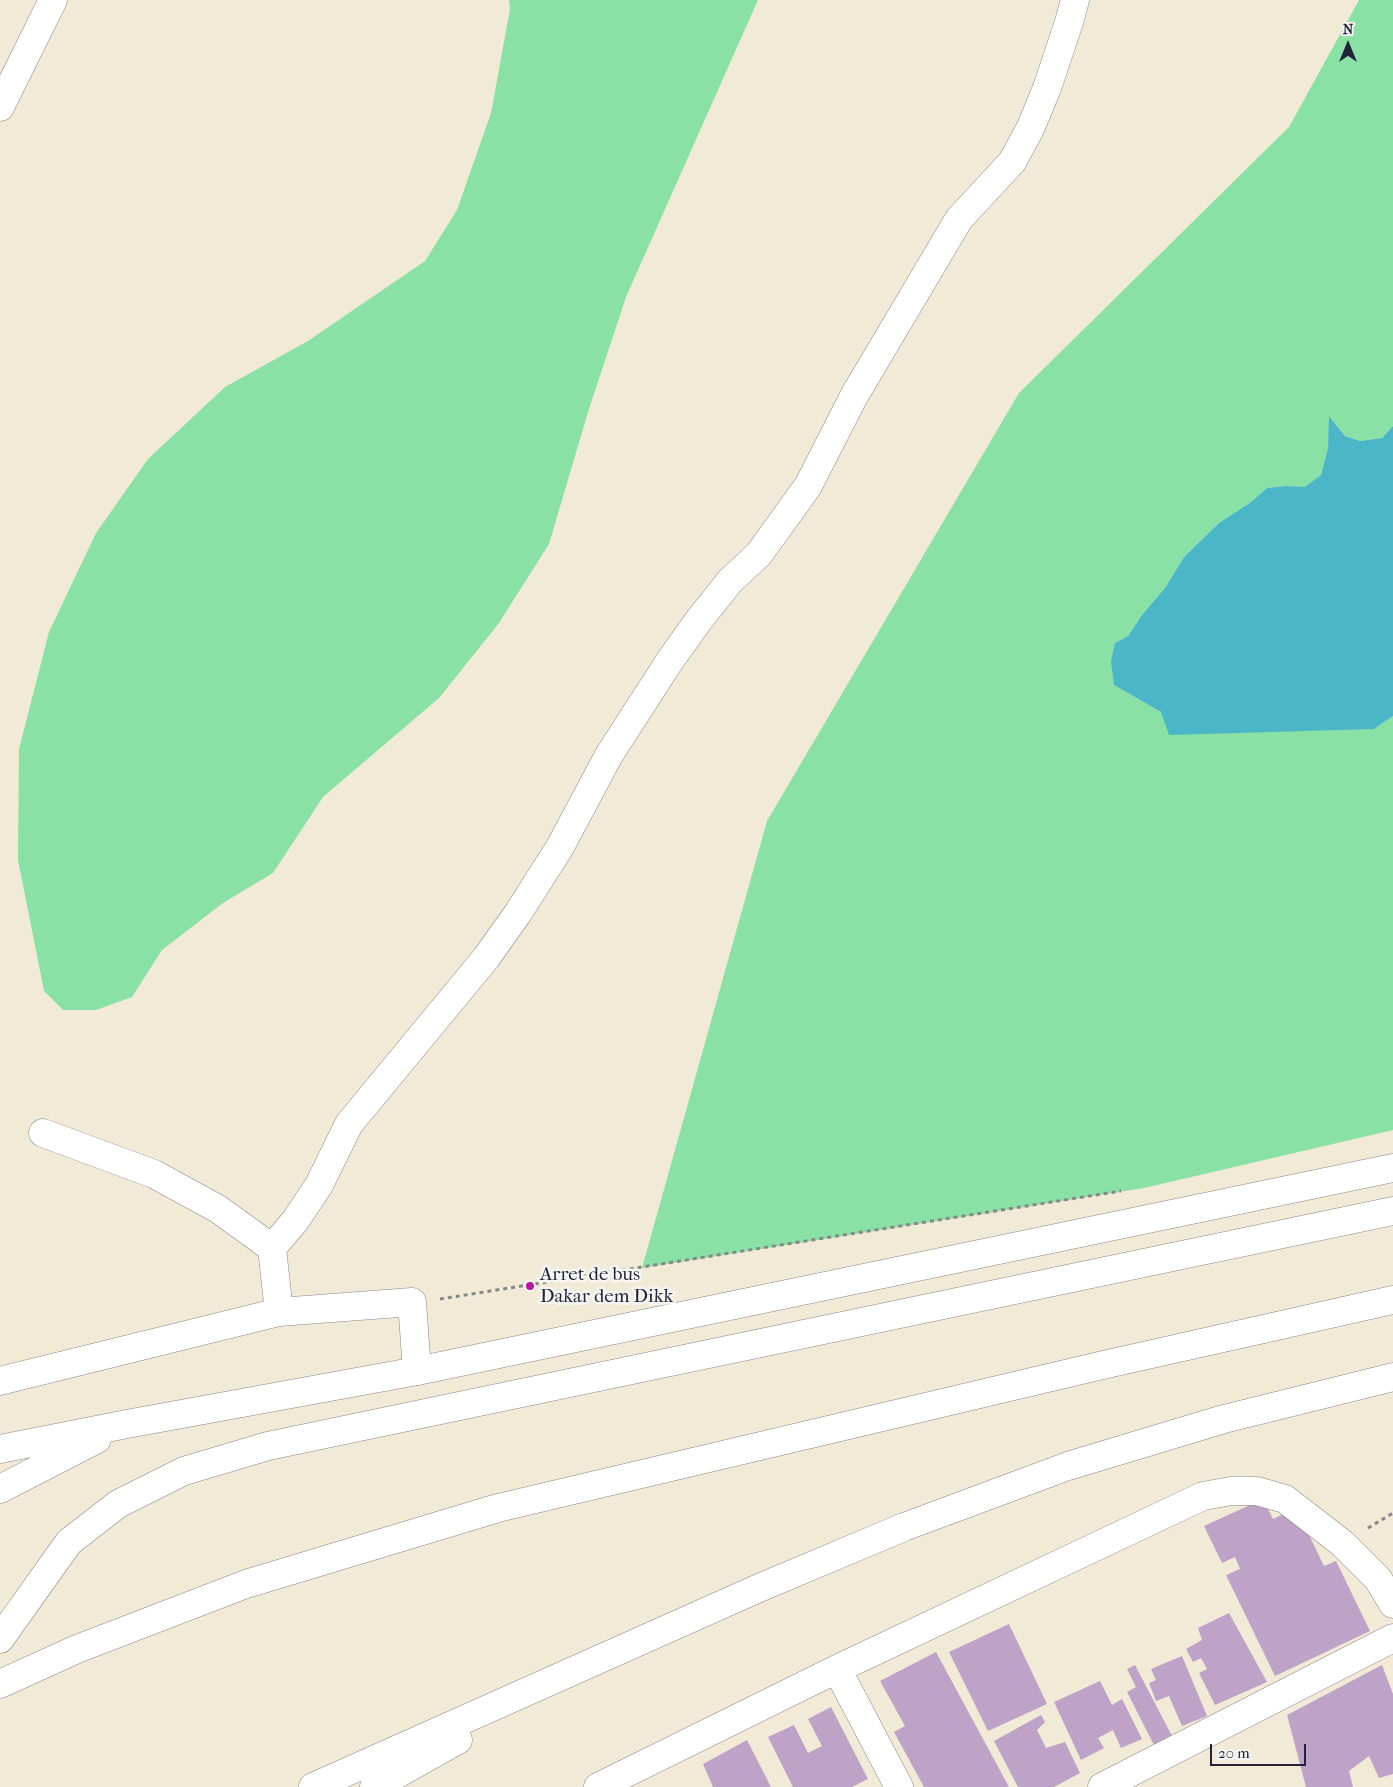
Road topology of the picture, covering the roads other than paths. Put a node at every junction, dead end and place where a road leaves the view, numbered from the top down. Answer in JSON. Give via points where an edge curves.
{"nodes":[{"id":1,"x":53,"y":0,"type":"edge"},
{"id":2,"x":1075,"y":0,"type":"edge"},
{"id":3,"x":0,"y":107,"type":"edge"},
{"id":4,"x":43,"y":1132,"type":"dead end"},
{"id":5,"x":1393,"y":1168,"type":"edge"},
{"id":6,"x":1393,"y":1211,"type":"edge"},
{"id":7,"x":272,"y":1248,"type":"junction"},
{"id":8,"x":1393,"y":1300,"type":"edge"},
{"id":9,"x":279,"y":1312,"type":"junction"},
{"id":10,"x":416,"y":1371,"type":"junction"},
{"id":11,"x":1393,"y":1377,"type":"edge"},
{"id":12,"x":0,"y":1381,"type":"edge"},
{"id":13,"x":127,"y":1424,"type":"junction"},
{"id":14,"x":0,"y":1449,"type":"edge"},
{"id":15,"x":0,"y":1489,"type":"edge"},
{"id":16,"x":1393,"y":1604,"type":"edge"},
{"id":17,"x":1393,"y":1638,"type":"edge"},
{"id":18,"x":0,"y":1639,"type":"edge"},
{"id":19,"x":616,"y":1652,"type":"junction"},
{"id":20,"x":837,"y":1668,"type":"junction"},
{"id":21,"x":0,"y":1684,"type":"edge"},
{"id":22,"x":1146,"y":1777,"type":"edge"},
{"id":23,"x":313,"y":1787,"type":"edge"},
{"id":24,"x":374,"y":1787,"type":"edge"},
{"id":25,"x":598,"y":1787,"type":"edge"},
{"id":26,"x":899,"y":1787,"type":"edge"},
{"id":27,"x":1102,"y":1787,"type":"edge"}],
"edges":[{"from":1,"to":3,"type":"main road"},
{"from":2,"to":7,"type":"main road","via":[[1047,88],[1012,162],[959,219],[854,396],[808,486],[760,554],[730,581],[674,655],[609,755],[560,847],[518,914],[486,958],[348,1124],[319,1185]]},
{"from":4,"to":7,"type":"main road","via":[[154,1174],[218,1209]]},
{"from":5,"to":10,"type":"main road"},
{"from":6,"to":18,"type":"main road","via":[[268,1446],[184,1471],[118,1504],[69,1542]]},
{"from":7,"to":9,"type":"main road"},
{"from":8,"to":21,"type":"main road","via":[[498,1508],[246,1584],[77,1649]]},
{"from":9,"to":10,"type":"main road","via":[[412,1302]]},
{"from":9,"to":12,"type":"main road"},
{"from":10,"to":13,"type":"main road"},
{"from":11,"to":19,"type":"main road","via":[[1224,1419],[1068,1466],[904,1527]]},
{"from":13,"to":14,"type":"main road"},
{"from":13,"to":15,"type":"main road"},
{"from":16,"to":20,"type":"main road","via":[[1378,1579],[1343,1544],[1285,1499],[1257,1491],[1231,1491],[1203,1496]]},
{"from":17,"to":22,"type":"main road"},
{"from":19,"to":23,"type":"main road"},
{"from":19,"to":24,"type":"main road"},
{"from":20,"to":25,"type":"main road"},
{"from":20,"to":26,"type":"main road"},
{"from":22,"to":27,"type":"main road"}]}
